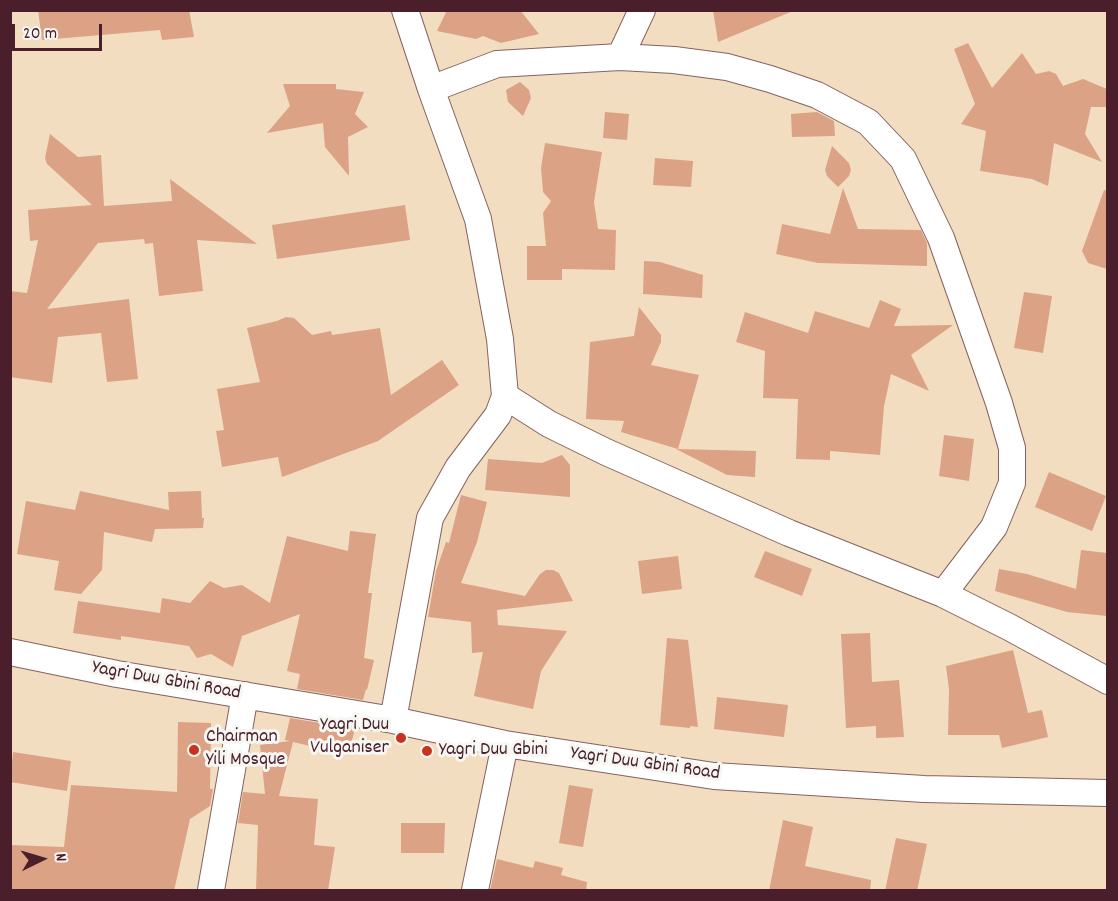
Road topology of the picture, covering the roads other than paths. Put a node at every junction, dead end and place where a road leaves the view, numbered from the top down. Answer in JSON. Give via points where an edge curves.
{"nodes":[{"id":1,"x":405,"y":10,"type":"edge"},
{"id":2,"x":642,"y":10,"type":"edge"},
{"id":3,"x":620,"y":57,"type":"junction"},
{"id":4,"x":431,"y":89,"type":"junction"},
{"id":5,"x":505,"y":396,"type":"junction"},
{"id":6,"x":943,"y":594,"type":"junction"},
{"id":7,"x":10,"y":652,"type":"edge"},
{"id":8,"x":1107,"y":681,"type":"edge"},
{"id":9,"x":245,"y":695,"type":"junction"},
{"id":10,"x":393,"y":720,"type":"junction"},
{"id":11,"x":505,"y":744,"type":"junction"},
{"id":12,"x":1107,"y":793,"type":"edge"},
{"id":13,"x":211,"y":891,"type":"edge"},
{"id":14,"x":475,"y":891,"type":"edge"}],
"edges":[{"from":1,"to":4,"type":"street"},
{"from":2,"to":3,"type":"street"},
{"from":3,"to":4,"type":"street","via":[[497,64]]},
{"from":3,"to":6,"type":"street","via":[[727,67],[818,95],[868,122],[903,159],[941,238],[1012,448],[1012,483],[994,527]]},
{"from":4,"to":5,"type":"street","via":[[478,219],[500,339]]},
{"from":5,"to":6,"type":"street","via":[[549,424],[606,452],[789,533]]},
{"from":5,"to":10,"type":"street","via":[[498,415],[458,468],[430,518]]},
{"from":6,"to":8,"type":"street"},
{"from":7,"to":9,"type":"street","name":"Yagri Duu Gbini Road"},
{"from":9,"to":10,"type":"street","name":"Yagri Duu Gbini Road"},
{"from":9,"to":13,"type":"street"},
{"from":10,"to":11,"type":"street","name":"Yagri Duu Gbini Road"},
{"from":11,"to":12,"type":"street","name":"Yagri Duu Gbini Road","via":[[714,776],[924,789]]},
{"from":11,"to":14,"type":"street"}]}
